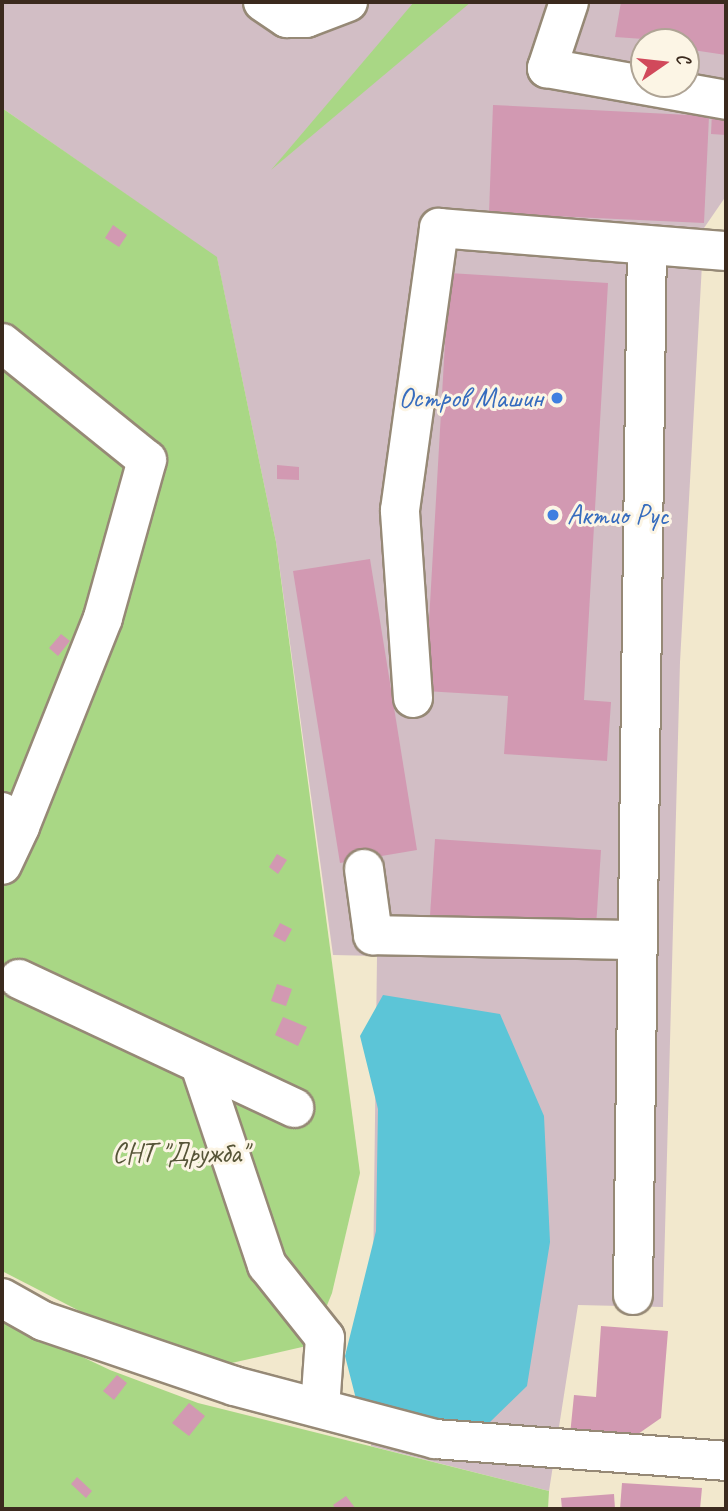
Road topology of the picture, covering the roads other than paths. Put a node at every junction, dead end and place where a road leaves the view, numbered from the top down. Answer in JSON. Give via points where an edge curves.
{"nodes":[{"id":1,"x":263,"y":2,"type":"edge"},
{"id":2,"x":348,"y":2,"type":"edge"},
{"id":3,"x":569,"y":2,"type":"edge"},
{"id":4,"x":726,"y":100,"type":"edge"},
{"id":5,"x":647,"y":245,"type":"junction"},
{"id":6,"x":726,"y":251,"type":"edge"},
{"id":7,"x":2,"y":343,"type":"edge"},
{"id":8,"x":413,"y":698,"type":"dead end"},
{"id":9,"x":11,"y":819,"type":"edge"},
{"id":10,"x":2,"y":865,"type":"edge"},
{"id":11,"x":364,"y":869,"type":"dead end"},
{"id":12,"x":638,"y":940,"type":"junction"},
{"id":13,"x":19,"y":979,"type":"dead end"},
{"id":14,"x":201,"y":1068,"type":"junction"},
{"id":15,"x":294,"y":1108,"type":"dead end"},
{"id":16,"x":633,"y":1295,"type":"dead end"},
{"id":17,"x":2,"y":1298,"type":"edge"},
{"id":18,"x":320,"y":1408,"type":"junction"},
{"id":19,"x":726,"y":1461,"type":"edge"}],
"edges":[{"from":1,"to":2,"type":"lane","via":[[287,18],[306,18]]},
{"from":3,"to":4,"type":"lane","via":[[547,68]]},
{"from":5,"to":6,"type":"lane"},
{"from":5,"to":8,"type":"lane","via":[[439,228],[400,510]]},
{"from":5,"to":12,"type":"lane"},
{"from":7,"to":9,"type":"lane","via":[[147,460],[103,618]]},
{"from":9,"to":10,"type":"lane"},
{"from":11,"to":12,"type":"lane","via":[[373,935]]},
{"from":12,"to":16,"type":"lane"},
{"from":13,"to":14,"type":"lane"},
{"from":14,"to":15,"type":"lane"},
{"from":14,"to":18,"type":"lane","via":[[267,1265],[326,1338]]},
{"from":17,"to":18,"type":"lane","via":[[43,1321]]},
{"from":18,"to":19,"type":"lane","via":[[435,1439]]}]}
